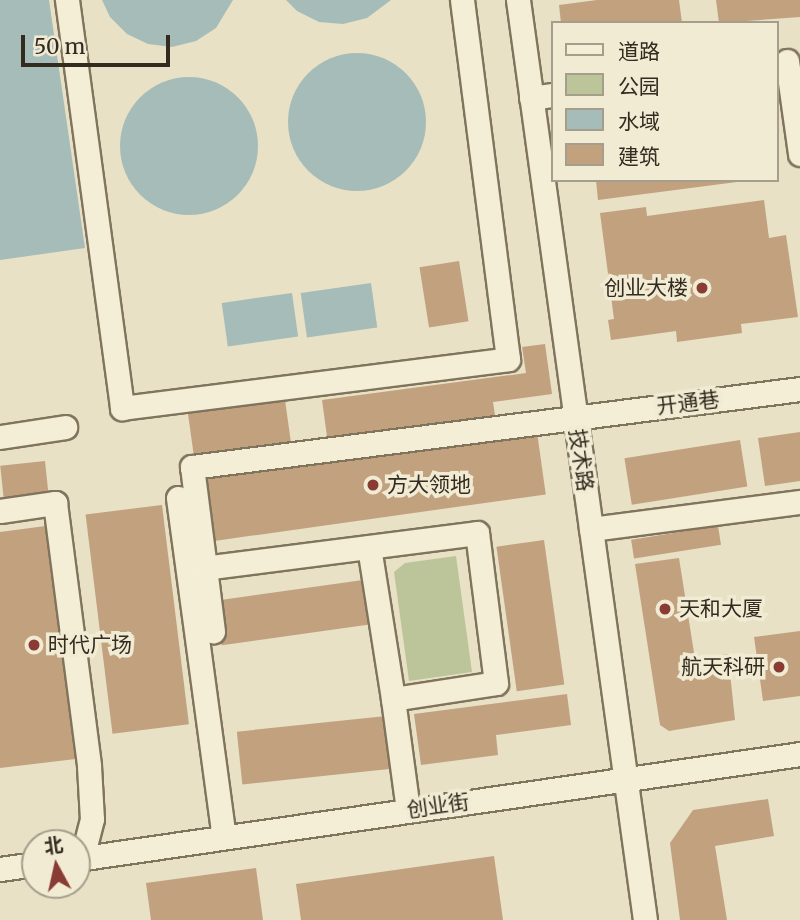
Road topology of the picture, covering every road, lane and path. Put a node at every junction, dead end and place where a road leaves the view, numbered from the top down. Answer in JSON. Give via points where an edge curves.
{"nodes":[{"id":1,"x":67,"y":0,"type":"edge"},
{"id":2,"x":462,"y":0,"type":"edge"},
{"id":3,"x":518,"y":0,"type":"edge"},
{"id":4,"x":788,"y":61,"type":"edge"},
{"id":5,"x":542,"y":96,"type":"edge"},
{"id":6,"x":800,"y":154,"type":"edge"},
{"id":7,"x":800,"y":389,"type":"edge"},
{"id":8,"x":575,"y":417,"type":"junction"},
{"id":9,"x":65,"y":427,"type":"dead end"},
{"id":10,"x":0,"y":437,"type":"edge"},
{"id":11,"x":178,"y":498,"type":"dead end"},
{"id":12,"x":800,"y":502,"type":"edge"},
{"id":13,"x":0,"y":511,"type":"edge"},
{"id":14,"x":591,"y":530,"type":"junction"},
{"id":15,"x":369,"y":547,"type":"junction"},
{"id":16,"x":205,"y":568,"type":"junction"},
{"id":17,"x":213,"y":631,"type":"dead end"},
{"id":18,"x":386,"y":689,"type":"junction"},
{"id":19,"x":800,"y":754,"type":"edge"},
{"id":20,"x":626,"y":779,"type":"junction"},
{"id":21,"x":408,"y":810,"type":"junction"},
{"id":22,"x":89,"y":829,"type":"edge"},
{"id":23,"x":224,"y":837,"type":"junction"},
{"id":24,"x":91,"y":856,"type":"edge"},
{"id":25,"x":21,"y":866,"type":"edge"},
{"id":26,"x":0,"y":869,"type":"edge"},
{"id":27,"x":645,"y":920,"type":"edge"}],
"edges":[{"from":1,"to":2,"type":"street","via":[[122,408],[508,359]]},
{"from":3,"to":5,"type":"street","name":"技术路"},
{"from":4,"to":6,"type":"street"},
{"from":5,"to":8,"type":"street","name":"技术路"},
{"from":7,"to":8,"type":"street","name":"开通巷","via":[[713,393]]},
{"from":8,"to":14,"type":"street","name":"技术路"},
{"from":8,"to":16,"type":"street","name":"开通巷","via":[[192,467]]},
{"from":9,"to":10,"type":"street"},
{"from":11,"to":23,"type":"street"},
{"from":12,"to":14,"type":"street"},
{"from":13,"to":22,"type":"street","via":[[55,503],[89,766]]},
{"from":14,"to":20,"type":"street","name":"技术路"},
{"from":15,"to":16,"type":"street"},
{"from":15,"to":18,"type":"street"},
{"from":15,"to":18,"type":"street","via":[[477,533],[496,683]]},
{"from":16,"to":17,"type":"street"},
{"from":18,"to":21,"type":"street"},
{"from":19,"to":20,"type":"street","name":"创业街"},
{"from":20,"to":21,"type":"street","name":"创业街"},
{"from":20,"to":27,"type":"street","name":"技术路"},
{"from":21,"to":23,"type":"street","name":"创业街"},
{"from":23,"to":24,"type":"street","name":"创业街"},
{"from":25,"to":26,"type":"street"}]}
